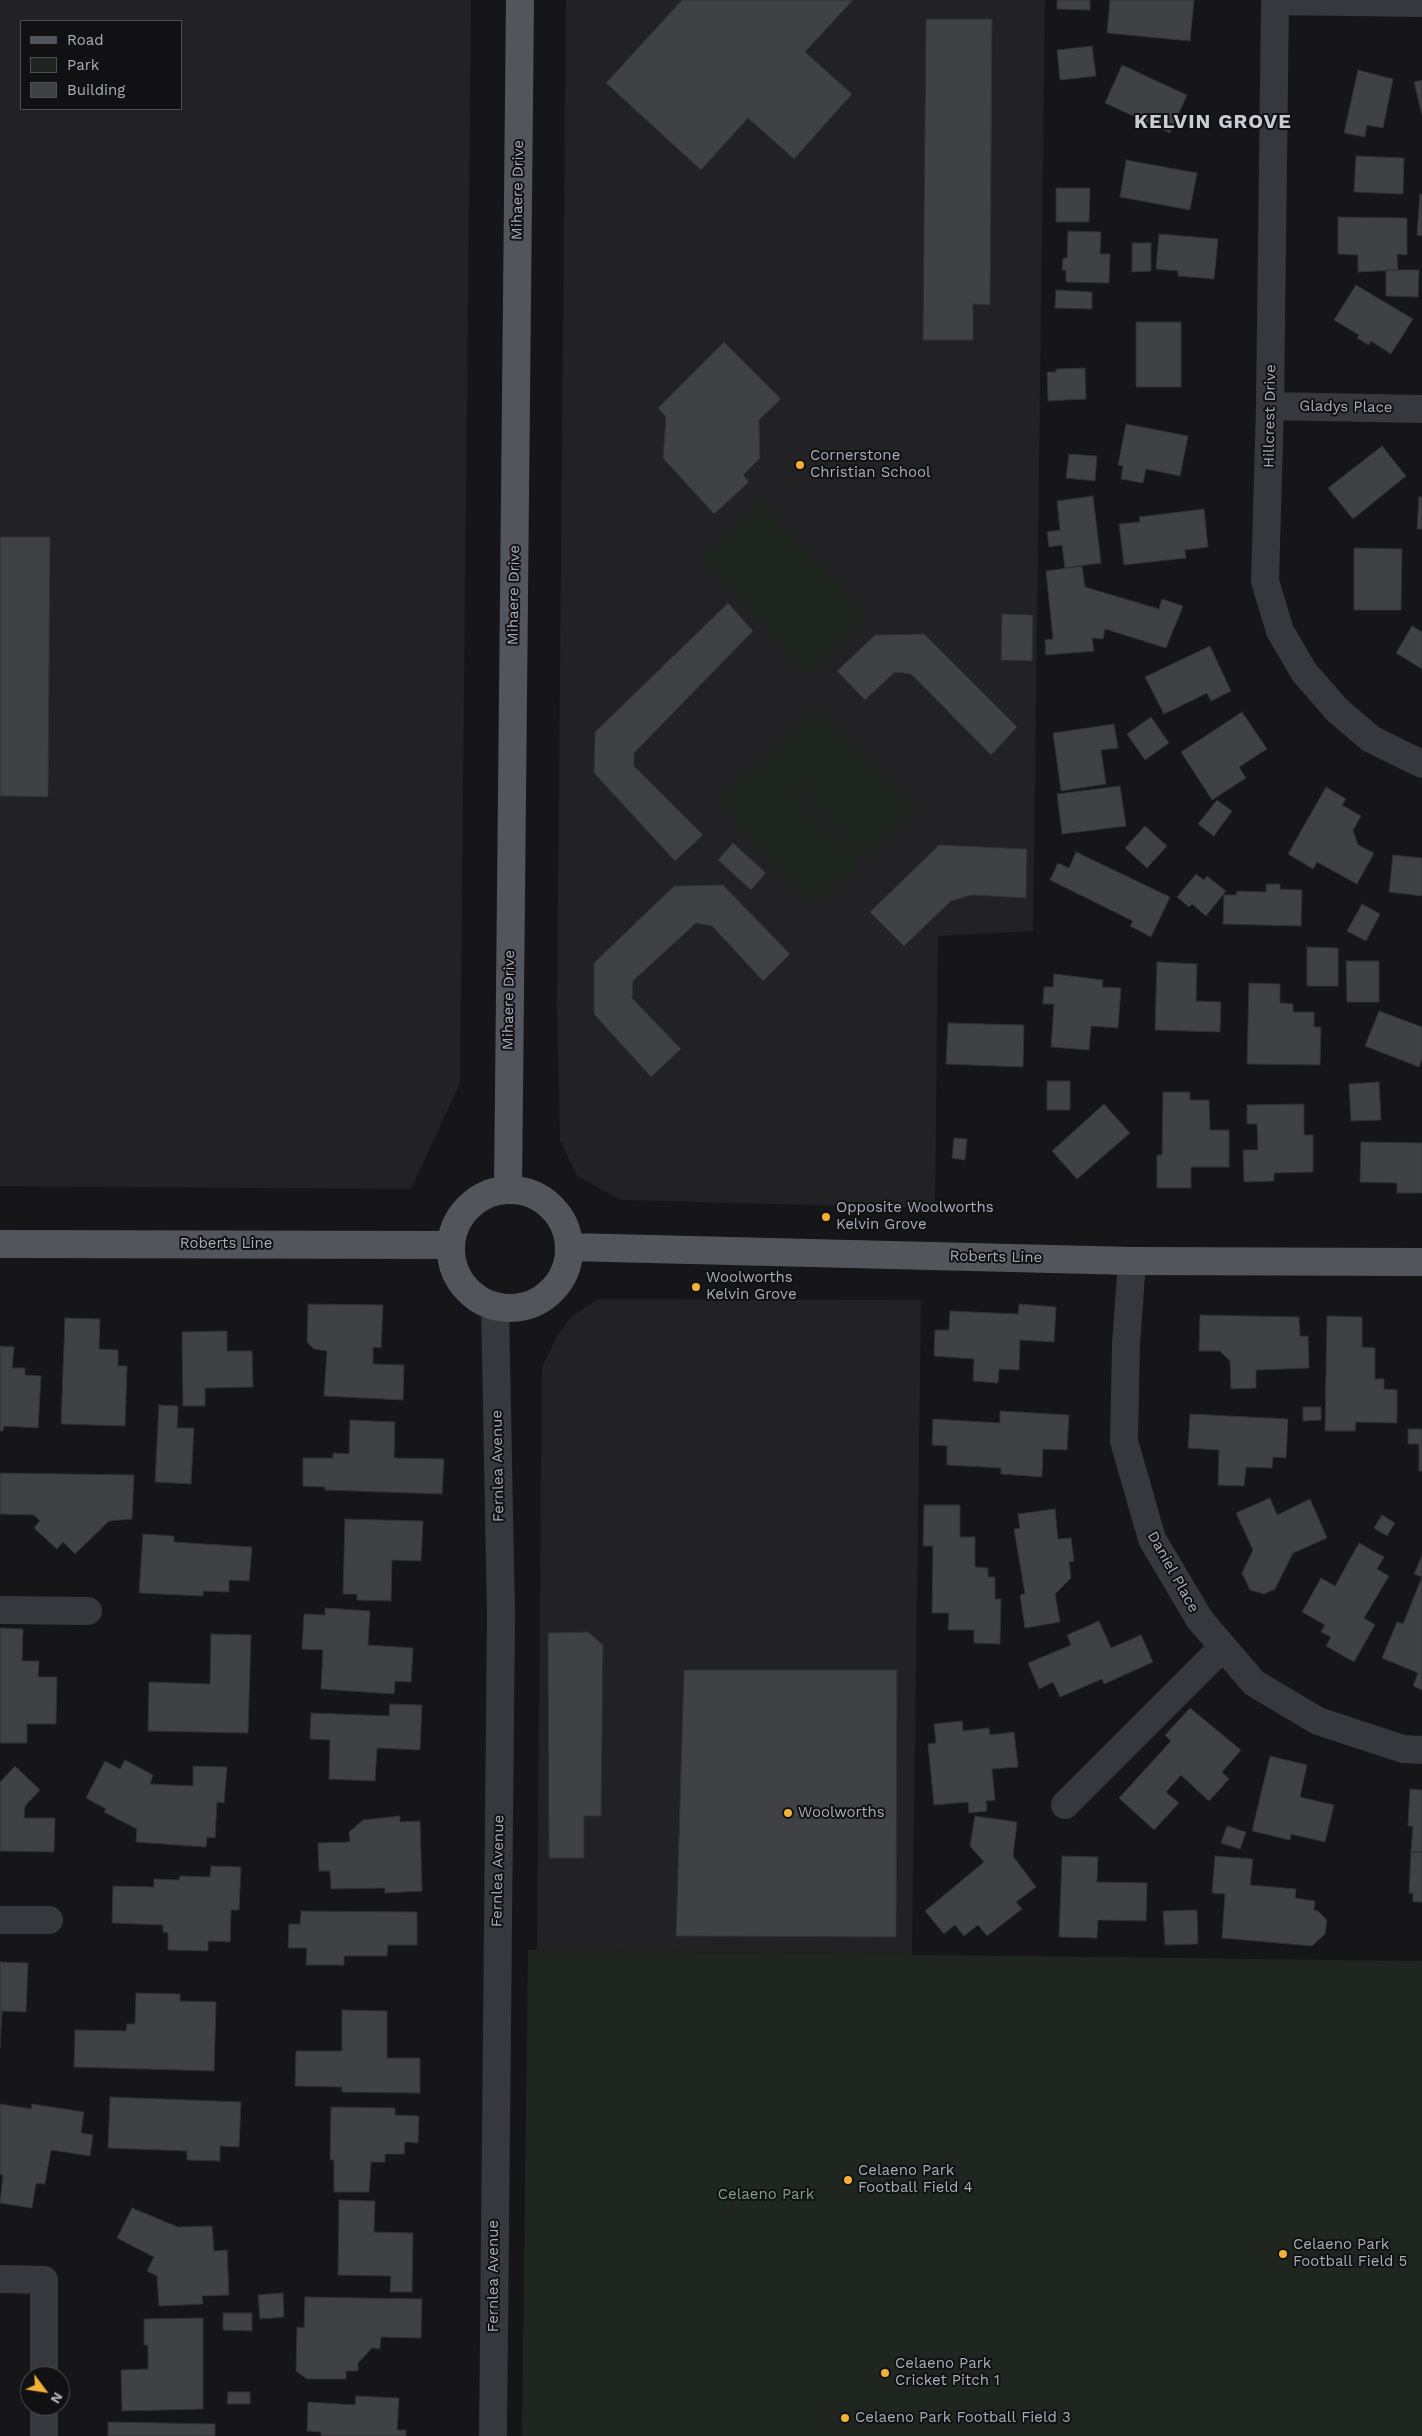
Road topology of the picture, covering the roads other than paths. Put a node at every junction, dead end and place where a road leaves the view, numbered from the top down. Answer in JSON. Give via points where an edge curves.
{"nodes":[{"id":1,"x":520,"y":0,"type":"edge"},
{"id":2,"x":1275,"y":0,"type":"edge"},
{"id":3,"x":1422,"y":3,"type":"edge"},
{"id":4,"x":1270,"y":406,"type":"junction"},
{"id":5,"x":1422,"y":409,"type":"edge"},
{"id":6,"x":1422,"y":764,"type":"edge"},
{"id":7,"x":508,"y":1190,"type":"junction"},
{"id":8,"x":0,"y":1244,"type":"edge"},
{"id":9,"x":451,"y":1245,"type":"junction"},
{"id":10,"x":570,"y":1247,"type":"junction"},
{"id":11,"x":1132,"y":1261,"type":"junction"},
{"id":12,"x":1422,"y":1262,"type":"edge"},
{"id":13,"x":495,"y":1307,"type":"junction"},
{"id":14,"x":0,"y":1610,"type":"edge"},
{"id":15,"x":88,"y":1611,"type":"dead end"},
{"id":16,"x":1223,"y":1647,"type":"junction"},
{"id":17,"x":1422,"y":1750,"type":"edge"},
{"id":18,"x":1065,"y":1805,"type":"dead end"},
{"id":19,"x":0,"y":1920,"type":"edge"},
{"id":20,"x":49,"y":1920,"type":"dead end"},
{"id":21,"x":0,"y":2278,"type":"edge"},
{"id":22,"x":44,"y":2366,"type":"edge"},
{"id":23,"x":44,"y":2416,"type":"edge"},
{"id":24,"x":44,"y":2436,"type":"edge"},
{"id":25,"x":494,"y":2436,"type":"edge"}],
"edges":[{"from":1,"to":7,"type":"main road","name":"Mihaere Drive"},
{"from":2,"to":3,"type":"street"},
{"from":2,"to":4,"type":"street","name":"Hillcrest Drive"},
{"from":4,"to":5,"type":"street","name":"Gladys Place"},
{"from":4,"to":6,"type":"street","name":"Hillcrest Drive","via":[[1265,581],[1280,631],[1304,672],[1337,710],[1371,739]]},
{"from":7,"to":9,"type":"main road","via":[[491,1193],[476,1202],[455,1228]]},
{"from":7,"to":10,"type":"main road","via":[[526,1192],[557,1212],[566,1228]]},
{"from":8,"to":9,"type":"main road","name":"Roberts Line"},
{"from":9,"to":13,"type":"main road","via":[[453,1265],[462,1284],[476,1298]]},
{"from":10,"to":11,"type":"main road","name":"Roberts Line"},
{"from":10,"to":13,"type":"main road","via":[[568,1265],[560,1282],[547,1296],[531,1305],[513,1309]]},
{"from":11,"to":12,"type":"main road","name":"Roberts Line"},
{"from":11,"to":16,"type":"street","name":"Daniel Place","via":[[1124,1441],[1152,1539],[1200,1620]]},
{"from":13,"to":25,"type":"street","name":"Fernlea Avenue","via":[[501,1615]]},
{"from":14,"to":15,"type":"street"},
{"from":16,"to":17,"type":"street","name":"Daniel Place","via":[[1254,1683],[1318,1721],[1403,1749]]},
{"from":16,"to":18,"type":"street"},
{"from":19,"to":20,"type":"street"},
{"from":21,"to":22,"type":"street","via":[[44,2280]]},
{"from":23,"to":24,"type":"street"}]}
